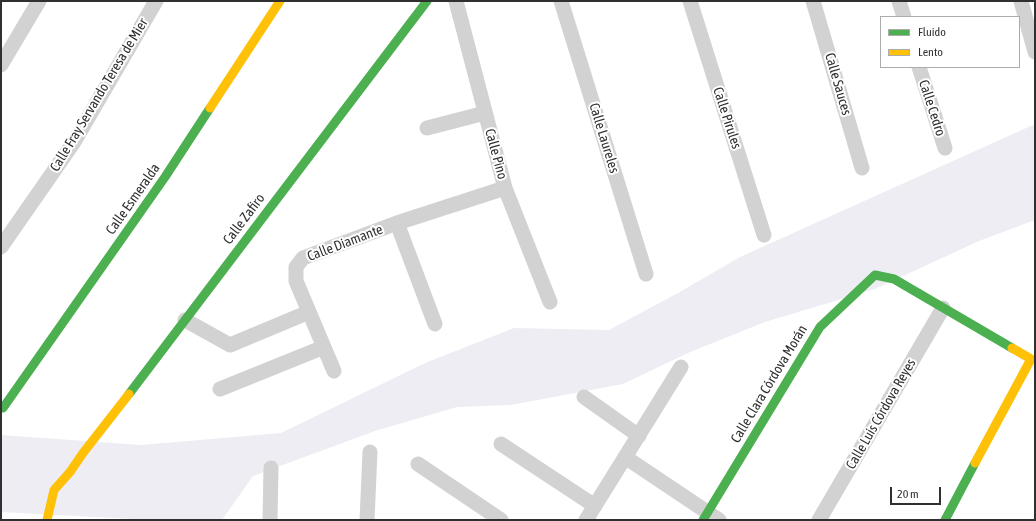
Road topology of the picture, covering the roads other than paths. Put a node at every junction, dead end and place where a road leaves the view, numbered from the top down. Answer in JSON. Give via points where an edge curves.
{"nodes":[{"id":1,"x":39,"y":1,"type":"edge"},
{"id":2,"x":156,"y":1,"type":"edge"},
{"id":3,"x":280,"y":1,"type":"edge"},
{"id":4,"x":427,"y":1,"type":"edge"},
{"id":5,"x":456,"y":1,"type":"edge"},
{"id":6,"x":561,"y":1,"type":"edge"},
{"id":7,"x":690,"y":1,"type":"edge"},
{"id":8,"x":813,"y":1,"type":"edge"},
{"id":9,"x":898,"y":1,"type":"edge"},
{"id":10,"x":1021,"y":1,"type":"edge"},
{"id":11,"x":904,"y":16,"type":"edge"},
{"id":12,"x":1035,"y":52,"type":"edge"},
{"id":13,"x":1,"y":65,"type":"edge"},
{"id":14,"x":919,"y":68,"type":"edge"},
{"id":15,"x":485,"y":112,"type":"junction"},
{"id":16,"x":427,"y":128,"type":"dead end"},
{"id":17,"x":945,"y":148,"type":"dead end"},
{"id":18,"x":862,"y":168,"type":"dead end"},
{"id":19,"x":505,"y":188,"type":"junction"},
{"id":20,"x":397,"y":223,"type":"junction"},
{"id":21,"x":764,"y":235,"type":"dead end"},
{"id":22,"x":1,"y":247,"type":"edge"},
{"id":23,"x":646,"y":274,"type":"dead end"},
{"id":24,"x":550,"y":302,"type":"dead end"},
{"id":25,"x":943,"y":308,"type":"junction"},
{"id":26,"x":309,"y":312,"type":"junction"},
{"id":27,"x":185,"y":320,"type":"junction"},
{"id":28,"x":435,"y":324,"type":"dead end"},
{"id":29,"x":324,"y":347,"type":"junction"},
{"id":30,"x":681,"y":368,"type":"dead end"},
{"id":31,"x":334,"y":371,"type":"dead end"},
{"id":32,"x":220,"y":390,"type":"dead end"},
{"id":33,"x":584,"y":397,"type":"dead end"},
{"id":34,"x":3,"y":408,"type":"dead end"},
{"id":35,"x":638,"y":436,"type":"junction"},
{"id":36,"x":501,"y":444,"type":"dead end"},
{"id":37,"x":370,"y":452,"type":"dead end"},
{"id":38,"x":625,"y":457,"type":"junction"},
{"id":39,"x":418,"y":464,"type":"dead end"},
{"id":40,"x":271,"y":468,"type":"dead end"},
{"id":41,"x":594,"y":506,"type":"junction"},
{"id":42,"x":710,"y":518,"type":"edge"},
{"id":43,"x":47,"y":520,"type":"edge"},
{"id":44,"x":270,"y":520,"type":"edge"},
{"id":45,"x":367,"y":520,"type":"edge"},
{"id":46,"x":500,"y":520,"type":"edge"},
{"id":47,"x":586,"y":520,"type":"edge"},
{"id":48,"x":819,"y":520,"type":"edge"},
{"id":49,"x":945,"y":520,"type":"edge"}],
"edges":[{"from":1,"to":13,"type":"street"},
{"from":2,"to":22,"type":"street","name":"Calle Fray Servando Teresa de Mier","via":[[74,142]]},
{"from":3,"to":34,"type":"street","name":"Calle Esmeralda","via":[[165,177]]},
{"from":4,"to":27,"type":"street","name":"Calle Zafiro"},
{"from":5,"to":15,"type":"street","name":"Calle Pino"},
{"from":6,"to":23,"type":"street","name":"Calle Laureles"},
{"from":7,"to":21,"type":"street","name":"Calle Pirules"},
{"from":8,"to":18,"type":"street","name":"Calle Sauces"},
{"from":9,"to":11,"type":"street"},
{"from":10,"to":12,"type":"street"},
{"from":14,"to":17,"type":"street","name":"Calle Cedro"},
{"from":15,"to":16,"type":"street"},
{"from":15,"to":19,"type":"street","name":"Calle Pino"},
{"from":19,"to":20,"type":"street","name":"Calle Diamante"},
{"from":19,"to":24,"type":"street","name":"Calle Pino"},
{"from":20,"to":26,"type":"street","name":"Calle Diamante","via":[[303,258],[296,267],[296,280]]},
{"from":20,"to":28,"type":"street","name":"Calle Diamante"},
{"from":25,"to":42,"type":"street","name":"Calle Clara Córdova Morán","via":[[894,279],[875,275],[820,328]]},
{"from":25,"to":48,"type":"street","name":"Calle Luis Córdova Reyes"},
{"from":25,"to":49,"type":"street","via":[[1031,359]]},
{"from":26,"to":27,"type":"street","via":[[230,345]]},
{"from":26,"to":29,"type":"street","name":"Calle Diamante"},
{"from":27,"to":43,"type":"street","name":"Calle Zafiro","via":[[54,490]]},
{"from":29,"to":31,"type":"street","name":"Calle Diamante"},
{"from":29,"to":32,"type":"street"},
{"from":30,"to":35,"type":"street"},
{"from":33,"to":35,"type":"street"},
{"from":35,"to":38,"type":"street"},
{"from":36,"to":41,"type":"street"},
{"from":37,"to":45,"type":"street"},
{"from":38,"to":41,"type":"street"},
{"from":38,"to":42,"type":"street"},
{"from":39,"to":46,"type":"street"},
{"from":40,"to":44,"type":"street"},
{"from":41,"to":47,"type":"street"}]}
